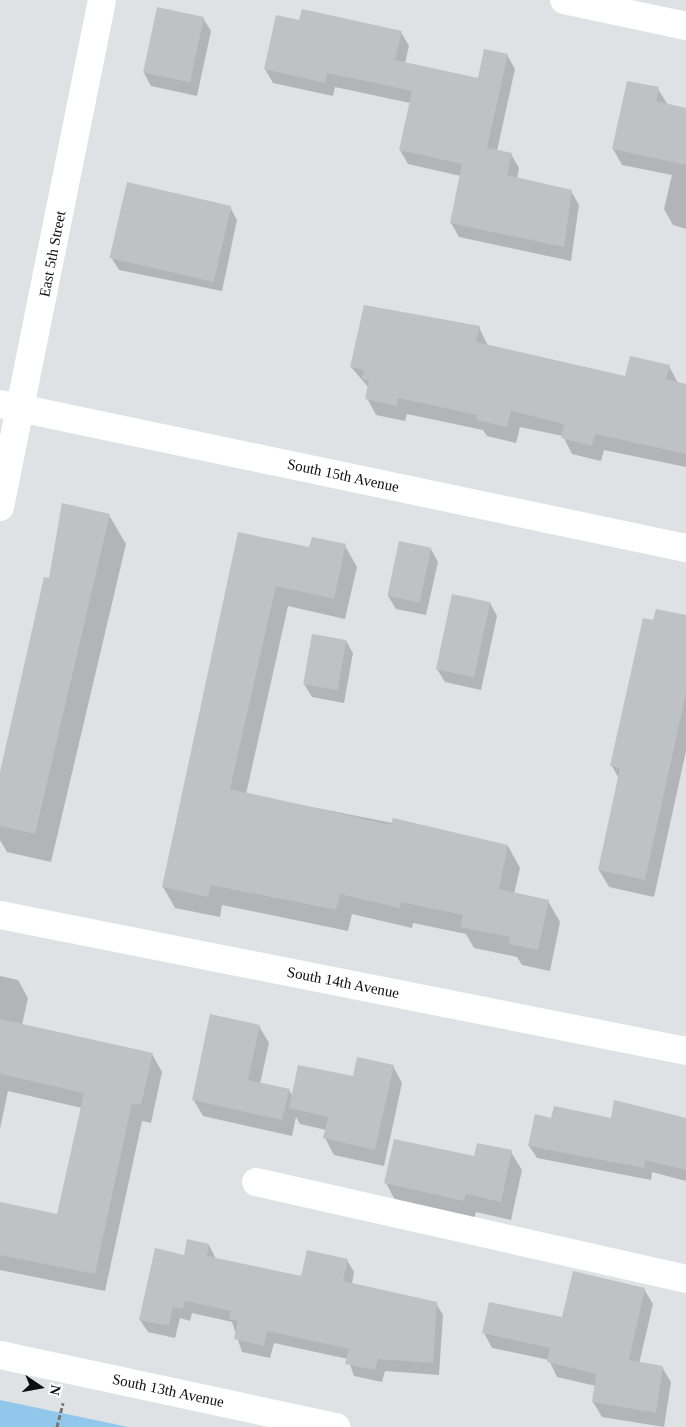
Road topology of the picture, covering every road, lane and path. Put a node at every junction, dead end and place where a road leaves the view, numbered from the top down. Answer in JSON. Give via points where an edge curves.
{"nodes":[{"id":1,"x":102,"y":0,"type":"edge"},
{"id":2,"x":564,"y":0,"type":"edge"},
{"id":3,"x":686,"y":26,"type":"edge"},
{"id":4,"x":11,"y":406,"type":"edge"},
{"id":5,"x":0,"y":507,"type":"edge"},
{"id":6,"x":686,"y":548,"type":"edge"},
{"id":7,"x":0,"y":915,"type":"edge"},
{"id":8,"x":686,"y":1051,"type":"edge"},
{"id":9,"x":256,"y":1182,"type":"dead end"},
{"id":10,"x":686,"y":1279,"type":"edge"},
{"id":11,"x":0,"y":1355,"type":"edge"},
{"id":12,"x":63,"y":1403,"type":"dead end"},
{"id":13,"x":57,"y":1427,"type":"edge"},
{"id":14,"x":336,"y":1427,"type":"edge"}],
"edges":[{"from":1,"to":4,"type":"street","name":"East 5th Street"},
{"from":2,"to":3,"type":"street"},
{"from":4,"to":5,"type":"street","name":"East 5th Street"},
{"from":4,"to":6,"type":"street","name":"South 15th Avenue"},
{"from":7,"to":8,"type":"street","name":"South 14th Avenue"},
{"from":9,"to":10,"type":"street"},
{"from":11,"to":14,"type":"street","name":"South 13th Avenue"},
{"from":12,"to":13,"type":"path"}]}
